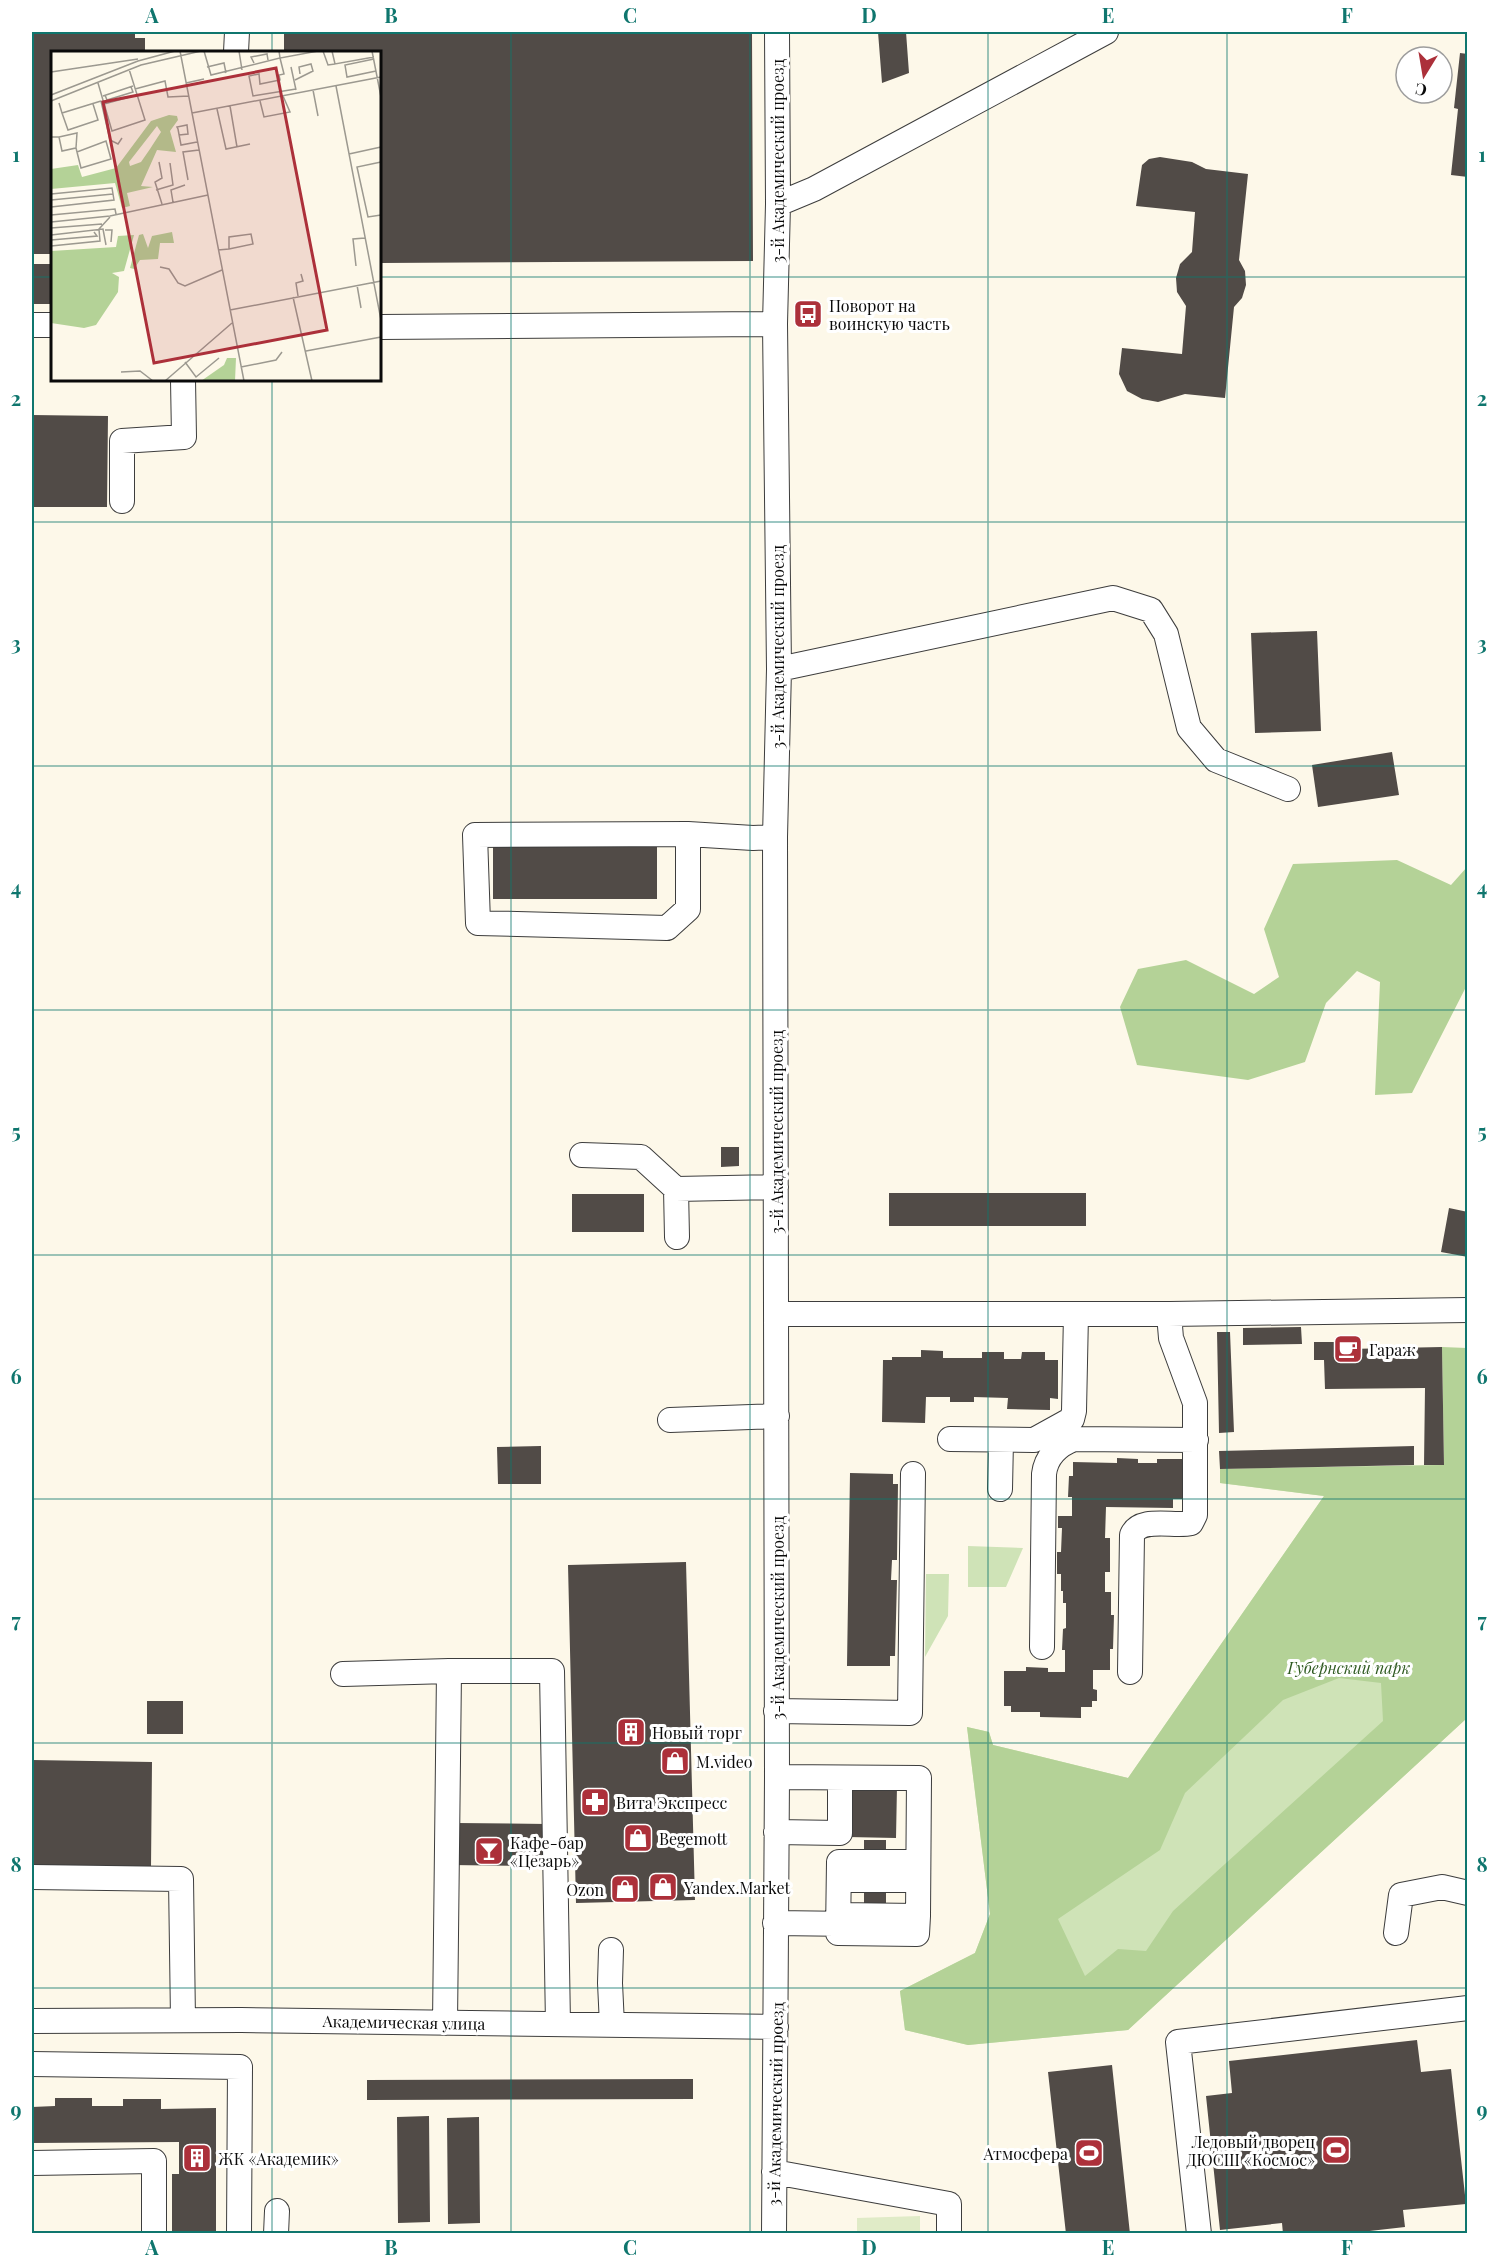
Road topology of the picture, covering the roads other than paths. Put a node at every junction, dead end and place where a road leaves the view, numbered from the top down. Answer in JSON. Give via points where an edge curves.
{"nodes":[{"id":1,"x":237,"y":32,"type":"edge"},
{"id":2,"x":777,"y":32,"type":"edge"},
{"id":3,"x":1106,"y":32,"type":"edge"},
{"id":4,"x":236,"y":51,"type":"edge"},
{"id":5,"x":778,"y":204,"type":"junction"},
{"id":6,"x":775,"y":324,"type":"junction"},
{"id":7,"x":32,"y":325,"type":"edge"},
{"id":8,"x":51,"y":325,"type":"edge"},
{"id":9,"x":381,"y":327,"type":"edge"},
{"id":10,"x":183,"y":381,"type":"edge"},
{"id":11,"x":122,"y":501,"type":"dead end"},
{"id":12,"x":778,"y":669,"type":"junction"},
{"id":13,"x":1288,"y":789,"type":"dead end"},
{"id":14,"x":688,"y":834,"type":"junction"},
{"id":15,"x":775,"y":837,"type":"junction"},
{"id":16,"x":582,"y":1155,"type":"dead end"},
{"id":17,"x":776,"y":1187,"type":"junction"},
{"id":18,"x":676,"y":1189,"type":"junction"},
{"id":19,"x":677,"y":1237,"type":"dead end"},
{"id":20,"x":1467,"y":1310,"type":"edge"},
{"id":21,"x":777,"y":1314,"type":"junction"},
{"id":22,"x":1076,"y":1314,"type":"junction"},
{"id":23,"x":1169,"y":1314,"type":"junction"},
{"id":24,"x":777,"y":1416,"type":"junction"},
{"id":25,"x":670,"y":1420,"type":"dead end"},
{"id":26,"x":950,"y":1439,"type":"dead end"},
{"id":27,"x":1001,"y":1440,"type":"junction"},
{"id":28,"x":1196,"y":1440,"type":"junction"},
{"id":29,"x":913,"y":1474,"type":"dead end"},
{"id":30,"x":1000,"y":1489,"type":"dead end"},
{"id":31,"x":1041,"y":1647,"type":"dead end"},
{"id":32,"x":449,"y":1671,"type":"junction"},
{"id":33,"x":1130,"y":1672,"type":"dead end"},
{"id":34,"x":343,"y":1674,"type":"dead end"},
{"id":35,"x":776,"y":1711,"type":"junction"},
{"id":36,"x":777,"y":1777,"type":"junction"},
{"id":37,"x":840,"y":1778,"type":"junction"},
{"id":38,"x":776,"y":1832,"type":"junction"},
{"id":39,"x":918,"y":1871,"type":"junction"},
{"id":40,"x":32,"y":1877,"type":"edge"},
{"id":41,"x":1467,"y":1893,"type":"edge"},
{"id":42,"x":776,"y":1923,"type":"junction"},
{"id":43,"x":838,"y":1924,"type":"junction"},
{"id":44,"x":1396,"y":1933,"type":"dead end"},
{"id":45,"x":612,"y":1950,"type":"dead end"},
{"id":46,"x":1467,"y":2008,"type":"edge"},
{"id":47,"x":32,"y":2020,"type":"edge"},
{"id":48,"x":183,"y":2020,"type":"junction"},
{"id":49,"x":445,"y":2023,"type":"junction"},
{"id":50,"x":558,"y":2024,"type":"junction"},
{"id":51,"x":612,"y":2025,"type":"junction"},
{"id":52,"x":776,"y":2027,"type":"junction"},
{"id":53,"x":32,"y":2064,"type":"edge"},
{"id":54,"x":32,"y":2163,"type":"edge"},
{"id":55,"x":774,"y":2172,"type":"junction"},
{"id":56,"x":154,"y":2234,"type":"edge"},
{"id":57,"x":239,"y":2234,"type":"edge"},
{"id":58,"x":774,"y":2234,"type":"edge"},
{"id":59,"x":949,"y":2234,"type":"edge"},
{"id":60,"x":1199,"y":2234,"type":"edge"}],
"edges":[{"from":1,"to":4,"type":"street"},
{"from":2,"to":5,"type":"street","name":"3-й Академический проезд"},
{"from":3,"to":5,"type":"street","via":[[814,189]]},
{"from":5,"to":6,"type":"street","name":"3-й Академический проезд"},
{"from":6,"to":9,"type":"street"},
{"from":6,"to":12,"type":"street","name":"3-й Академический проезд"},
{"from":7,"to":8,"type":"street"},
{"from":10,"to":11,"type":"street","via":[[183,437],[122,441]]},
{"from":12,"to":13,"type":"street","via":[[1113,598],[1151,610],[1166,634],[1189,728],[1216,760]]},
{"from":12,"to":15,"type":"street","name":"3-й Академический проезд"},
{"from":14,"to":14,"type":"street","via":[[475,835],[478,923],[667,928],[688,909]]},
{"from":14,"to":15,"type":"street"},
{"from":15,"to":17,"type":"street","name":"3-й Академический проезд"},
{"from":16,"to":18,"type":"street","via":[[641,1156]]},
{"from":17,"to":18,"type":"street"},
{"from":17,"to":21,"type":"street","name":"3-й Академический проезд"},
{"from":18,"to":19,"type":"street"},
{"from":20,"to":23,"type":"street"},
{"from":21,"to":22,"type":"street"},
{"from":21,"to":24,"type":"street","name":"3-й Академический проезд"},
{"from":22,"to":23,"type":"street"},
{"from":22,"to":27,"type":"street","via":[[1072,1419],[1034,1440]]},
{"from":23,"to":28,"type":"street","via":[[1171,1338],[1195,1403]]},
{"from":24,"to":25,"type":"street"},
{"from":24,"to":35,"type":"street","name":"3-й Академический проезд"},
{"from":26,"to":27,"type":"street"},
{"from":27,"to":30,"type":"street"},
{"from":28,"to":31,"type":"street","via":[[1074,1439],[1051,1456],[1044,1474]]},
{"from":28,"to":33,"type":"street","via":[[1191,1523],[1144,1524],[1132,1535]]},
{"from":29,"to":35,"type":"street","via":[[910,1713]]},
{"from":32,"to":34,"type":"street"},
{"from":32,"to":49,"type":"street"},
{"from":32,"to":50,"type":"street","via":[[552,1671]]},
{"from":35,"to":36,"type":"street","name":"3-й Академический проезд"},
{"from":36,"to":37,"type":"street"},
{"from":36,"to":38,"type":"street","name":"3-й Академический проезд"},
{"from":37,"to":38,"type":"street","via":[[840,1833]]},
{"from":37,"to":39,"type":"street","via":[[919,1778]]},
{"from":38,"to":42,"type":"street","name":"3-й Академический проезд"},
{"from":39,"to":43,"type":"street","via":[[839,1871]]},
{"from":39,"to":43,"type":"street","via":[[917,1934]]},
{"from":40,"to":48,"type":"street","via":[[181,1878]]},
{"from":41,"to":44,"type":"street","via":[[1443,1887],[1401,1895]]},
{"from":42,"to":43,"type":"street"},
{"from":42,"to":52,"type":"street","name":"3-й Академический проезд"},
{"from":45,"to":51,"type":"street"},
{"from":46,"to":60,"type":"street","via":[[1178,2042]]},
{"from":47,"to":48,"type":"street","name":"Академическая улица"},
{"from":48,"to":49,"type":"street","name":"Академическая улица"},
{"from":49,"to":50,"type":"street","name":"Академическая улица"},
{"from":50,"to":51,"type":"street","name":"Академическая улица"},
{"from":51,"to":52,"type":"street","name":"Академическая улица"},
{"from":52,"to":55,"type":"street","name":"3-й Академический проезд"},
{"from":53,"to":57,"type":"street","via":[[240,2067]]},
{"from":54,"to":56,"type":"street","via":[[154,2161]]},
{"from":55,"to":58,"type":"street","name":"3-й Академический проезд"},
{"from":55,"to":59,"type":"street","via":[[949,2204]]}]}
